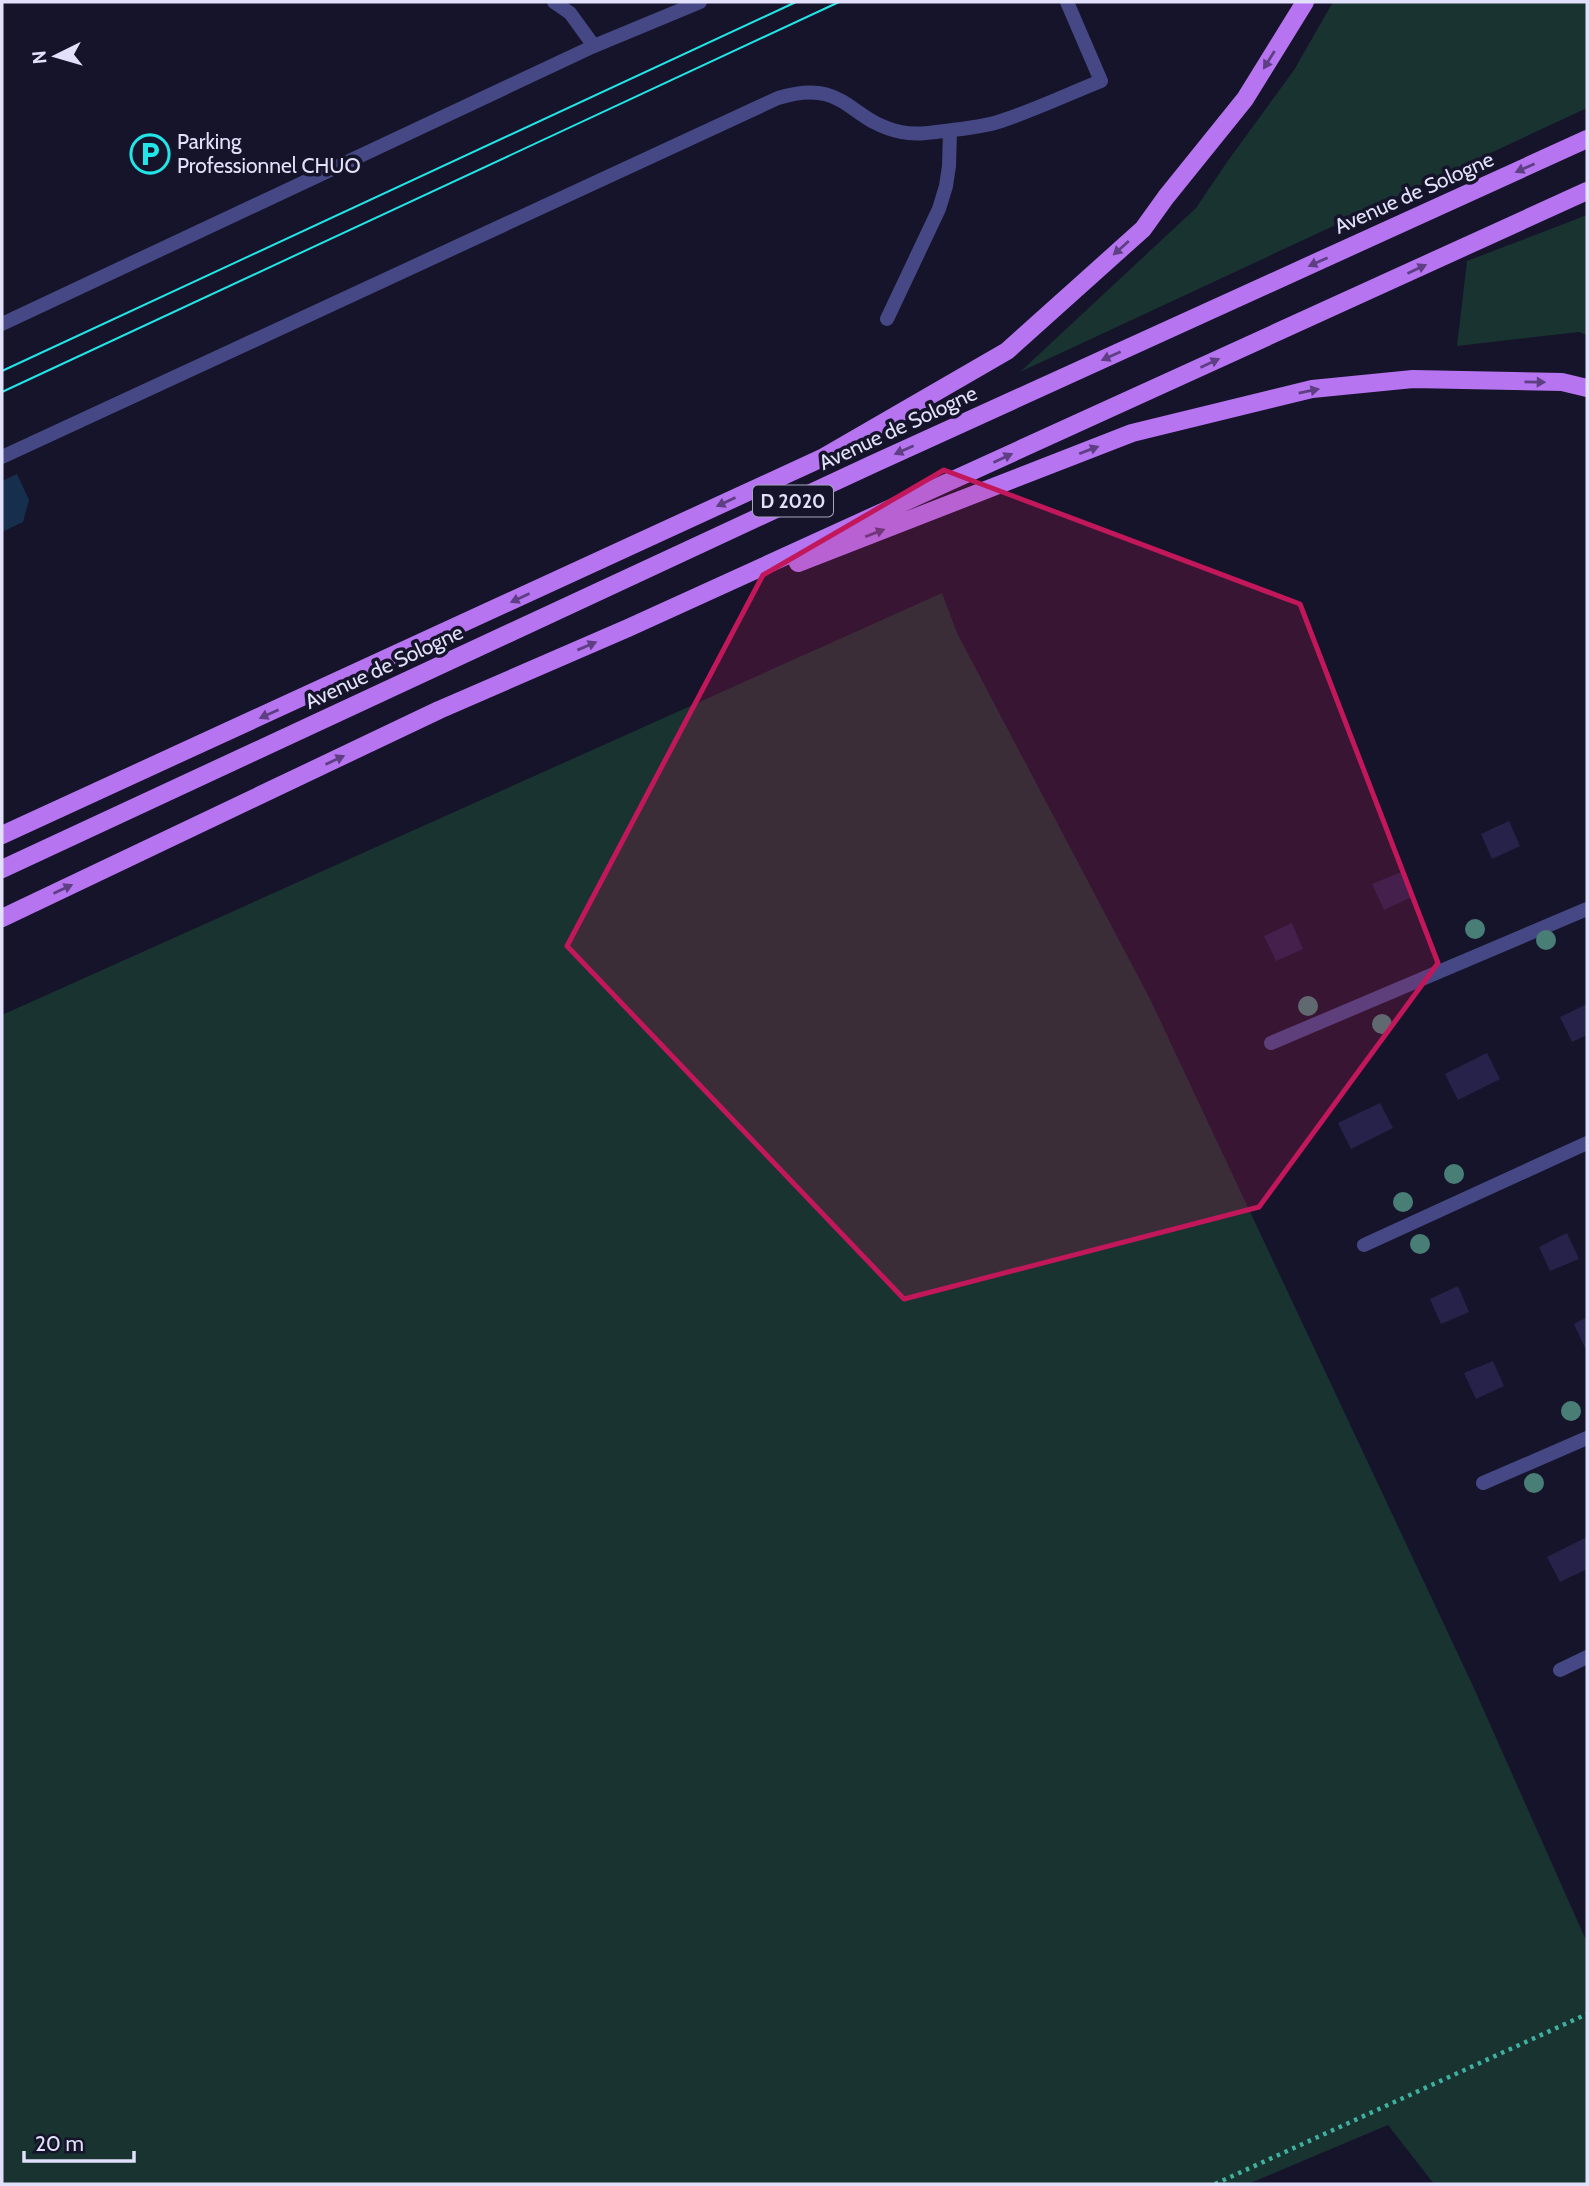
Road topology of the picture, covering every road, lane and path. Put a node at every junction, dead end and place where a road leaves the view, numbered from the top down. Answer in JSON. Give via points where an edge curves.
{"nodes":[{"id":1,"x":554,"y":2,"type":"edge"},
{"id":2,"x":700,"y":2,"type":"edge"},
{"id":3,"x":1067,"y":2,"type":"edge"},
{"id":4,"x":1305,"y":2,"type":"edge"},
{"id":5,"x":594,"y":46,"type":"junction"},
{"id":6,"x":950,"y":131,"type":"junction"},
{"id":7,"x":1587,"y":139,"type":"edge"},
{"id":8,"x":1587,"y":191,"type":"edge"},
{"id":9,"x":887,"y":319,"type":"dead end"},
{"id":10,"x":2,"y":324,"type":"edge"},
{"id":11,"x":1587,"y":388,"type":"edge"},
{"id":12,"x":2,"y":457,"type":"edge"},
{"id":13,"x":628,"y":628,"type":"junction"},
{"id":14,"x":2,"y":835,"type":"edge"},
{"id":15,"x":2,"y":869,"type":"edge"},
{"id":16,"x":1587,"y":909,"type":"edge"},
{"id":17,"x":2,"y":918,"type":"edge"},
{"id":18,"x":1271,"y":1043,"type":"dead end"},
{"id":19,"x":1587,"y":1143,"type":"edge"},
{"id":20,"x":1364,"y":1245,"type":"dead end"},
{"id":21,"x":1587,"y":1438,"type":"edge"},
{"id":22,"x":1483,"y":1483,"type":"dead end"},
{"id":23,"x":1587,"y":1657,"type":"edge"},
{"id":24,"x":1560,"y":1670,"type":"dead end"},
{"id":25,"x":1587,"y":2014,"type":"edge"},
{"id":26,"x":1215,"y":2184,"type":"edge"}],
"edges":[{"from":1,"to":5,"type":"street","via":[[570,13]]},
{"from":2,"to":5,"type":"street"},
{"from":3,"to":6,"type":"street","via":[[1101,80],[1003,121]]},
{"from":4,"to":14,"type":"main road","one_way":true,"via":[[1245,99],[1143,229],[1007,351],[822,458]]},
{"from":5,"to":10,"type":"street"},
{"from":6,"to":9,"type":"street","via":[[949,166],[939,209]]},
{"from":6,"to":12,"type":"street","via":[[915,134],[890,129],[845,101],[822,93],[778,98]]},
{"from":7,"to":15,"type":"main road","name":"Avenue de Sologne","number":"D 2020","one_way":true},
{"from":13,"to":8,"type":"main road","number":"D 2020","one_way":true},
{"from":13,"to":11,"type":"main road","one_way":true,"via":[[1132,433],[1312,389],[1413,379],[1562,382]]},
{"from":17,"to":13,"type":"main road","number":"D 2020","one_way":true,"via":[[439,710]]},
{"from":16,"to":18,"type":"street"},
{"from":19,"to":20,"type":"street"},
{"from":21,"to":22,"type":"street"},
{"from":23,"to":24,"type":"street"},
{"from":25,"to":26,"type":"path"}]}
